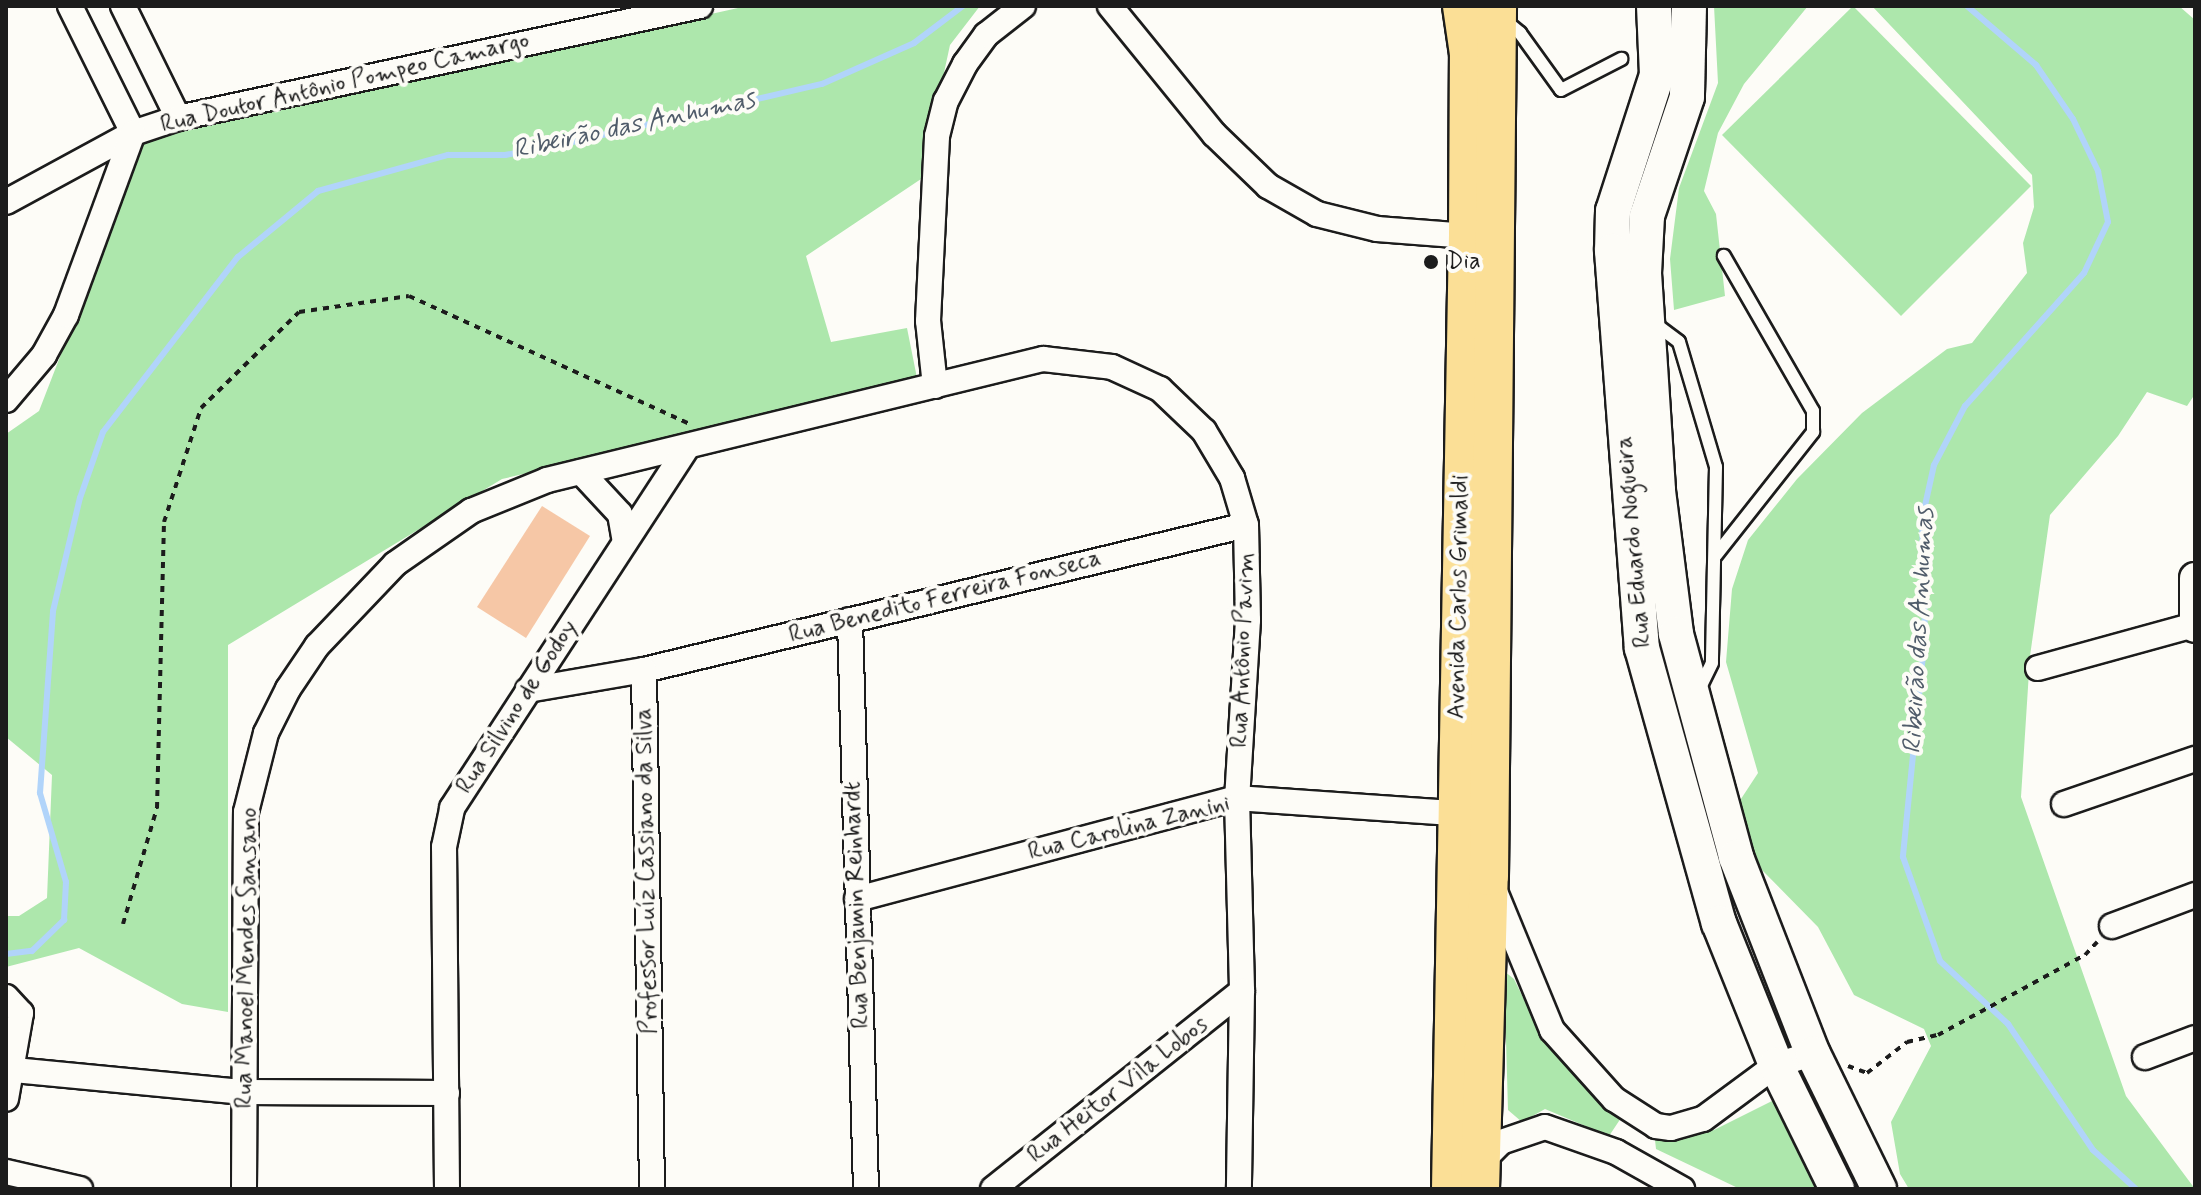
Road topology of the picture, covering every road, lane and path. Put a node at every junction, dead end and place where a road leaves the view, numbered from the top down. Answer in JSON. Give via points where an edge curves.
{"nodes":[{"id":1,"x":70,"y":6,"type":"edge"},
{"id":2,"x":123,"y":6,"type":"edge"},
{"id":3,"x":700,"y":6,"type":"edge"},
{"id":4,"x":1023,"y":6,"type":"edge"},
{"id":5,"x":1110,"y":6,"type":"edge"},
{"id":6,"x":1654,"y":6,"type":"edge"},
{"id":7,"x":1689,"y":6,"type":"edge"},
{"id":8,"x":1474,"y":12,"type":"edge"},
{"id":9,"x":1621,"y":59,"type":"dead end"},
{"id":10,"x":178,"y":118,"type":"junction"},
{"id":11,"x":133,"y":133,"type":"junction"},
{"id":12,"x":6,"y":202,"type":"edge"},
{"id":13,"x":1468,"y":236,"type":"junction"},
{"id":14,"x":1724,"y":256,"type":"dead end"},
{"id":15,"x":1645,"y":317,"type":"junction"},
{"id":16,"x":935,"y":386,"type":"junction"},
{"id":17,"x":6,"y":400,"type":"edge"},
{"id":18,"x":722,"y":439,"type":"junction"},
{"id":19,"x":687,"y":448,"type":"junction"},
{"id":20,"x":581,"y":472,"type":"junction"},
{"id":21,"x":1246,"y":525,"type":"junction"},
{"id":22,"x":625,"y":542,"type":"junction"},
{"id":23,"x":1716,"y":556,"type":"junction"},
{"id":24,"x":2195,"y":578,"type":"edge"},
{"id":25,"x":850,"y":620,"type":"junction"},
{"id":26,"x":2195,"y":626,"type":"edge"},
{"id":27,"x":2038,"y":668,"type":"dead end"},
{"id":28,"x":644,"y":670,"type":"junction"},
{"id":29,"x":528,"y":690,"type":"junction"},
{"id":30,"x":1694,"y":700,"type":"junction"},
{"id":31,"x":2195,"y":759,"type":"edge"},
{"id":32,"x":1237,"y":798,"type":"junction"},
{"id":33,"x":2064,"y":804,"type":"dead end"},
{"id":34,"x":1454,"y":813,"type":"junction"},
{"id":35,"x":1489,"y":876,"type":"junction"},
{"id":36,"x":2195,"y":895,"type":"edge"},
{"id":37,"x":857,"y":899,"type":"junction"},
{"id":38,"x":123,"y":924,"type":"dead end"},
{"id":39,"x":2112,"y":926,"type":"joint"},
{"id":40,"x":1242,"y":991,"type":"junction"},
{"id":41,"x":14,"y":1005,"type":"edge"},
{"id":42,"x":2195,"y":1038,"type":"edge"},
{"id":43,"x":1813,"y":1054,"type":"junction"},
{"id":44,"x":2145,"y":1057,"type":"dead end"},
{"id":45,"x":1776,"y":1065,"type":"junction"},
{"id":46,"x":14,"y":1070,"type":"junction"},
{"id":47,"x":244,"y":1092,"type":"junction"},
{"id":48,"x":447,"y":1093,"type":"junction"},
{"id":49,"x":6,"y":1099,"type":"edge"},
{"id":50,"x":1640,"y":1117,"type":"junction"},
{"id":51,"x":1616,"y":1152,"type":"junction"},
{"id":52,"x":6,"y":1172,"type":"edge"},
{"id":53,"x":1481,"y":1176,"type":"edge"},
{"id":54,"x":80,"y":1189,"type":"edge"},
{"id":55,"x":244,"y":1189,"type":"edge"},
{"id":56,"x":447,"y":1189,"type":"edge"},
{"id":57,"x":652,"y":1189,"type":"edge"},
{"id":58,"x":866,"y":1189,"type":"edge"},
{"id":59,"x":993,"y":1189,"type":"edge"},
{"id":60,"x":1239,"y":1189,"type":"edge"},
{"id":61,"x":1451,"y":1189,"type":"edge"},
{"id":62,"x":1682,"y":1189,"type":"edge"},
{"id":63,"x":1837,"y":1189,"type":"edge"},
{"id":64,"x":1879,"y":1189,"type":"edge"}],
"edges":[{"from":1,"to":11,"type":"street"},
{"from":2,"to":10,"type":"street"},
{"from":3,"to":10,"type":"street","name":"Rua Doutor Antônio Pompeo Camargo"},
{"from":4,"to":16,"type":"street","via":[[986,35],[965,64],[937,136],[928,321]]},
{"from":5,"to":13,"type":"street","via":[[1214,134],[1268,186],[1317,214],[1377,229]]},
{"from":6,"to":45,"type":"main road","name":"Rua Eduardo Nogueira","via":[[1657,75],[1613,211],[1642,648],[1719,923]]},
{"from":7,"to":15,"type":"main road","name":"Rua Eduardo Nogueira","via":[[1687,97],[1647,216]]},
{"from":8,"to":9,"type":"lane","via":[[1520,33],[1561,90]]},
{"from":8,"to":13,"type":"main road","name":"Avenida Carlos Grimaldi"},
{"from":8,"to":35,"type":"main road","name":"Avenida Carlos Grimaldi"},
{"from":10,"to":11,"type":"street","name":"Rua Doutor Antônio Pompeo Camargo"},
{"from":11,"to":12,"type":"street","name":"Rua Doutor Antônio Pompeo Camargo"},
{"from":11,"to":17,"type":"street","via":[[66,315],[44,355]]},
{"from":13,"to":34,"type":"main road","name":"Avenida Carlos Grimaldi"},
{"from":14,"to":23,"type":"lane","via":[[1813,411],[1813,432]]},
{"from":15,"to":23,"type":"lane","via":[[1679,342],[1716,467]]},
{"from":15,"to":30,"type":"main road","name":"Rua Eduardo Nogueira","via":[[1665,565]]},
{"from":16,"to":18,"type":"street","name":"Rua Antônio Pavim"},
{"from":16,"to":21,"type":"street","name":"Rua Antônio Pavim","via":[[1043,359],[1112,367],[1160,389],[1204,431],[1232,478]]},
{"from":18,"to":19,"type":"street","name":"Rua Antônio Pavim"},
{"from":18,"to":38,"type":"path","via":[[409,296],[299,312],[201,408],[164,522],[157,808]]},
{"from":19,"to":20,"type":"street","name":"Rua Manoel Mendes Sansano"},
{"from":19,"to":22,"type":"street","name":"Rua Silvino de Godoy"},
{"from":20,"to":22,"type":"street","via":[[620,514]]},
{"from":20,"to":47,"type":"street","name":"Rua Manoel Mendes Sansano","via":[[471,511],[395,564],[317,646],[288,689],[266,733],[246,812]]},
{"from":21,"to":25,"type":"street","name":"Rua Benedito Ferreira Fonseca"},
{"from":21,"to":32,"type":"street","name":"Rua Antônio Pavim","via":[[1248,620]]},
{"from":22,"to":29,"type":"street","name":"Rua Silvino de Godoy"},
{"from":23,"to":30,"type":"lane","via":[[1712,663]]},
{"from":24,"to":26,"type":"street"},
{"from":25,"to":28,"type":"street","name":"Rua Benedito Ferreira Fonseca"},
{"from":25,"to":37,"type":"street","name":"Rua Benjamin Reinhardt"},
{"from":26,"to":27,"type":"street"},
{"from":28,"to":29,"type":"street","name":"Professor Luíz Cassiano da Silva"},
{"from":28,"to":57,"type":"street","name":"Professor Luíz Cassiano da Silva"},
{"from":29,"to":48,"type":"street","name":"Rua Silvino de Godoy","via":[[452,808],[444,847]]},
{"from":30,"to":43,"type":"main road","name":"Rua Eduardo Nogueira","via":[[1736,857]]},
{"from":31,"to":33,"type":"street"},
{"from":32,"to":34,"type":"street","name":"Rua Carolina Zanini"},
{"from":32,"to":37,"type":"street","name":"Rua Carolina Zanini"},
{"from":32,"to":40,"type":"street","name":"Rua Antônio Pavim"},
{"from":34,"to":61,"type":"main road","name":"Avenida Carlos Grimaldi"},
{"from":35,"to":50,"type":"street","via":[[1552,1030],[1591,1076]]},
{"from":35,"to":53,"type":"main road","name":"Avenida Carlos Grimaldi"},
{"from":36,"to":39,"type":"street"},
{"from":37,"to":58,"type":"street","name":"Rua Benjamin Reinhardt"},
{"from":39,"to":43,"type":"path","via":[[2085,955],[1938,1035],[1907,1042],[1867,1073]]},
{"from":40,"to":59,"type":"street","name":"Rua Heitor Vila Lobos"},
{"from":40,"to":60,"type":"street","name":"Rua Antônio Pavim"},
{"from":41,"to":46,"type":"street"},
{"from":42,"to":44,"type":"street"},
{"from":43,"to":45,"type":"street"},
{"from":43,"to":64,"type":"main road","name":"Rua Eduardo Nogueira"},
{"from":45,"to":50,"type":"street","via":[[1703,1119],[1671,1128]]},
{"from":45,"to":63,"type":"main road","name":"Rua Eduardo Nogueira"},
{"from":46,"to":47,"type":"street"},
{"from":46,"to":49,"type":"street"},
{"from":47,"to":48,"type":"street"},
{"from":47,"to":55,"type":"street","name":"Rua Manoel Mendes Sansano"},
{"from":48,"to":56,"type":"street","name":"Rua Silvino de Godoy"},
{"from":50,"to":51,"type":"street"},
{"from":51,"to":53,"type":"street","via":[[1545,1127],[1501,1142]]},
{"from":51,"to":62,"type":"street"},
{"from":52,"to":54,"type":"street"}]}
